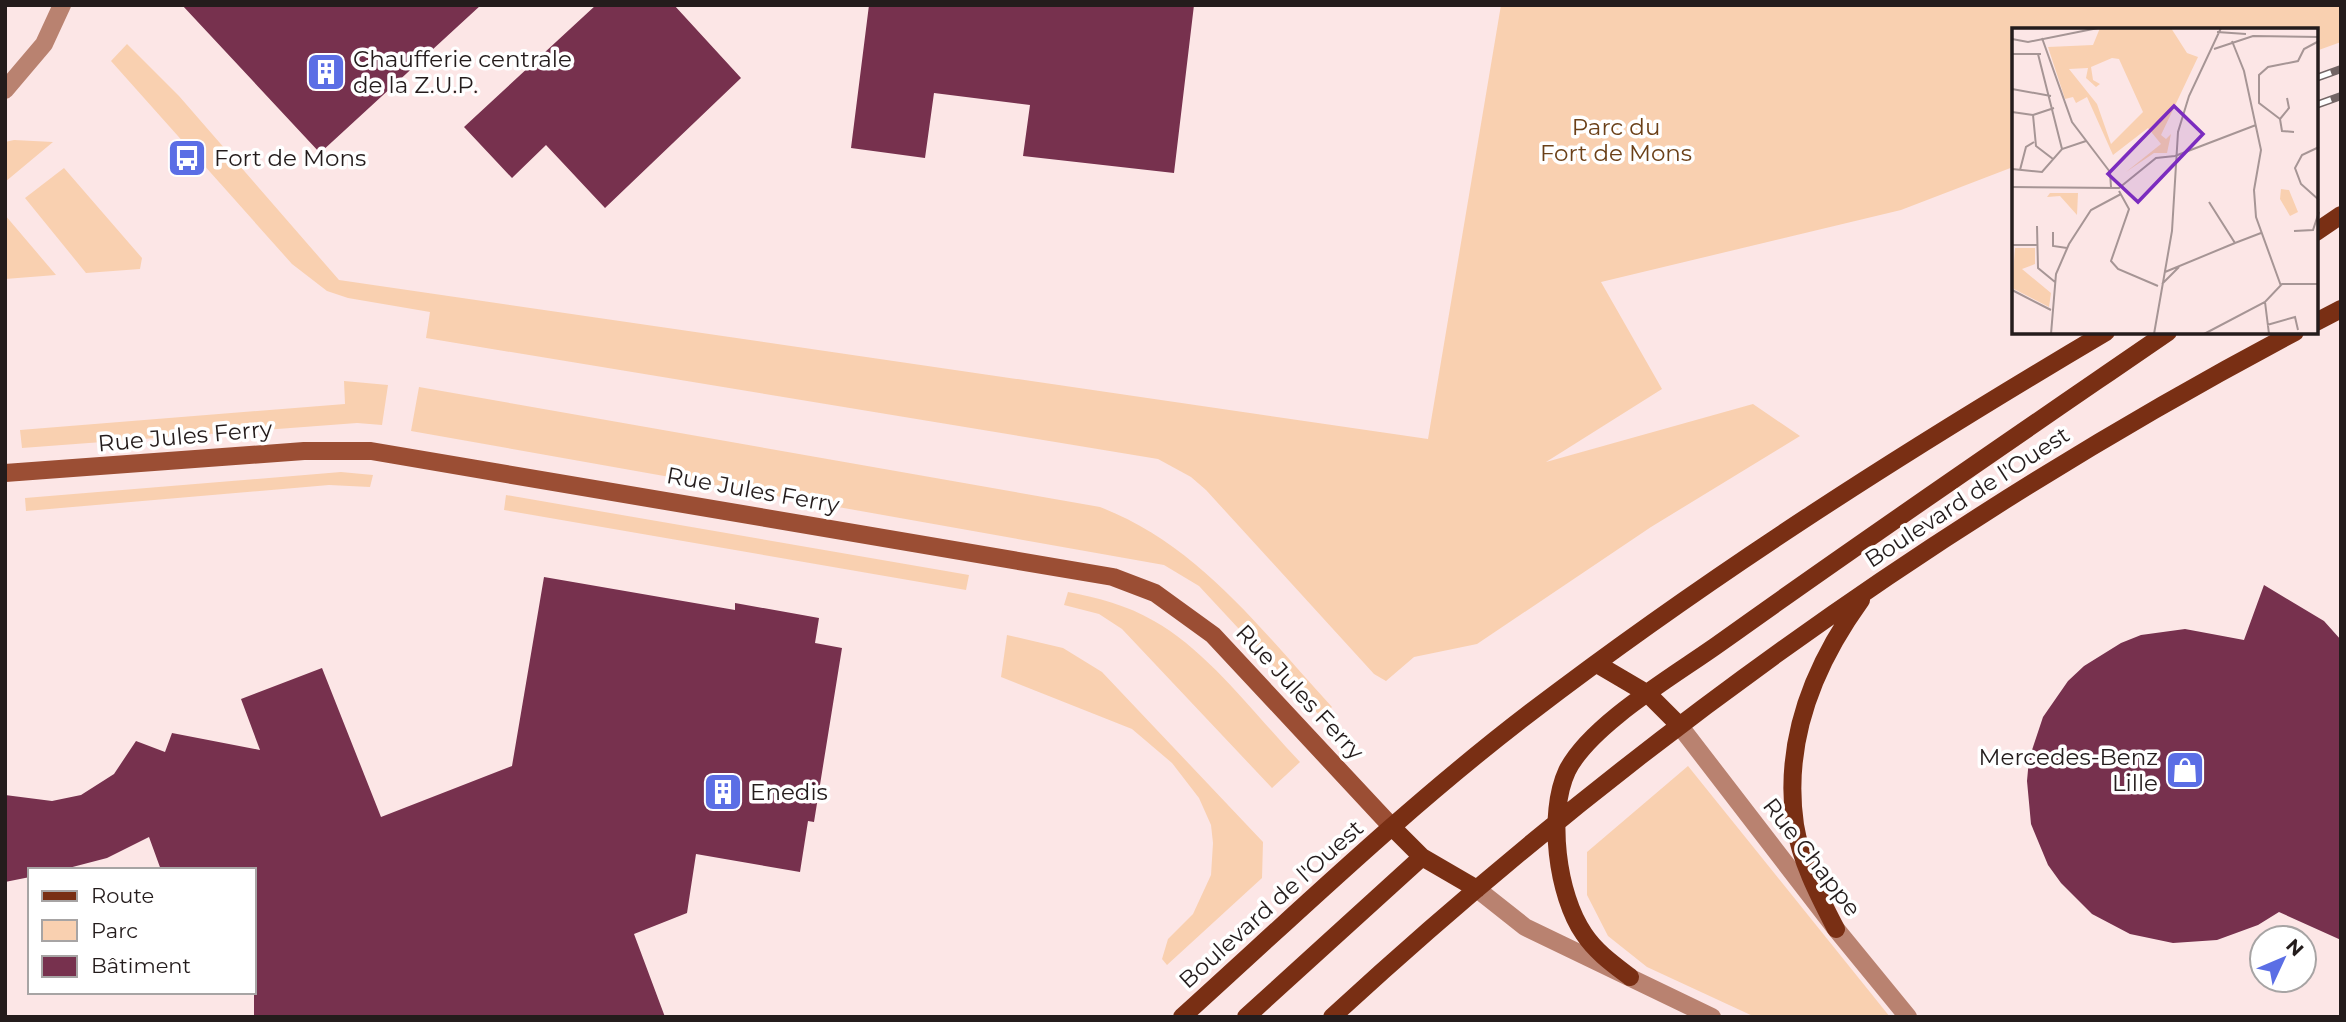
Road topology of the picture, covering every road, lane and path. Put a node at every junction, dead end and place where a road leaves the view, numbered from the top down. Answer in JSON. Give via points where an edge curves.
{"nodes":[{"id":1,"x":62,"y":5,"type":"edge"},
{"id":2,"x":5,"y":90,"type":"edge"},
{"id":3,"x":2341,"y":213,"type":"edge"},
{"id":4,"x":2318,"y":221,"type":"edge"},
{"id":5,"x":2318,"y":230,"type":"edge"},
{"id":6,"x":2341,"y":309,"type":"edge"},
{"id":7,"x":2318,"y":320,"type":"edge"},
{"id":8,"x":2103,"y":334,"type":"edge"},
{"id":9,"x":2165,"y":334,"type":"edge"},
{"id":10,"x":2291,"y":334,"type":"edge"},
{"id":11,"x":5,"y":473,"type":"edge"},
{"id":12,"x":1868,"y":590,"type":"junction"},
{"id":13,"x":1597,"y":664,"type":"junction"},
{"id":14,"x":1648,"y":694,"type":"junction"},
{"id":15,"x":1679,"y":725,"type":"junction"},
{"id":16,"x":1557,"y":823,"type":"junction"},
{"id":17,"x":1392,"y":827,"type":"junction"},
{"id":18,"x":1422,"y":857,"type":"junction"},
{"id":19,"x":1477,"y":889,"type":"junction"},
{"id":20,"x":1836,"y":929,"type":"junction"},
{"id":21,"x":1630,"y":977,"type":"junction"},
{"id":22,"x":1182,"y":1017,"type":"edge"},
{"id":23,"x":1245,"y":1017,"type":"edge"},
{"id":24,"x":1332,"y":1017,"type":"edge"},
{"id":25,"x":1712,"y":1017,"type":"edge"},
{"id":26,"x":1908,"y":1017,"type":"edge"}],
"edges":[{"from":1,"to":2,"type":"street","via":[[44,44]]},
{"from":3,"to":4,"type":"main road"},
{"from":3,"to":5,"type":"main road"},
{"from":6,"to":7,"type":"main road"},
{"from":8,"to":13,"type":"main road","name":"Boulevard de l'Ouest","via":[[1831,503]]},
{"from":9,"to":14,"type":"main road"},
{"from":10,"to":12,"type":"main road","name":"Boulevard de l'Ouest","via":[[2062,465]]},
{"from":11,"to":17,"type":"main road","name":"Rue Jules Ferry","via":[[304,451],[371,451],[1113,577],[1155,593],[1213,635]]},
{"from":12,"to":15,"type":"main road","name":"Boulevard de l'Ouest"},
{"from":12,"to":20,"type":"main road","via":[[1824,656],[1796,741],[1796,826],[1813,882]]},
{"from":13,"to":14,"type":"main road"},
{"from":13,"to":17,"type":"main road","name":"Boulevard de l'Ouest","via":[[1524,717]]},
{"from":14,"to":15,"type":"main road"},
{"from":14,"to":16,"type":"main road","via":[[1579,752],[1561,788]]},
{"from":15,"to":16,"type":"main road","name":"Boulevard de l'Ouest"},
{"from":15,"to":20,"type":"street","name":"Rue Chappe"},
{"from":16,"to":19,"type":"main road","name":"Boulevard de l'Ouest"},
{"from":16,"to":21,"type":"main road","via":[[1561,871],[1574,915],[1596,950]]},
{"from":17,"to":18,"type":"main road","name":"Boulevard de l'Ouest"},
{"from":17,"to":22,"type":"main road","name":"Boulevard de l'Ouest"},
{"from":18,"to":19,"type":"main road","name":"Boulevard de l'Ouest"},
{"from":18,"to":23,"type":"main road"},
{"from":19,"to":21,"type":"street","via":[[1525,927]]},
{"from":19,"to":24,"type":"main road","name":"Boulevard de l'Ouest"},
{"from":20,"to":26,"type":"street","name":"Rue Chappe"},
{"from":21,"to":25,"type":"street"}]}
